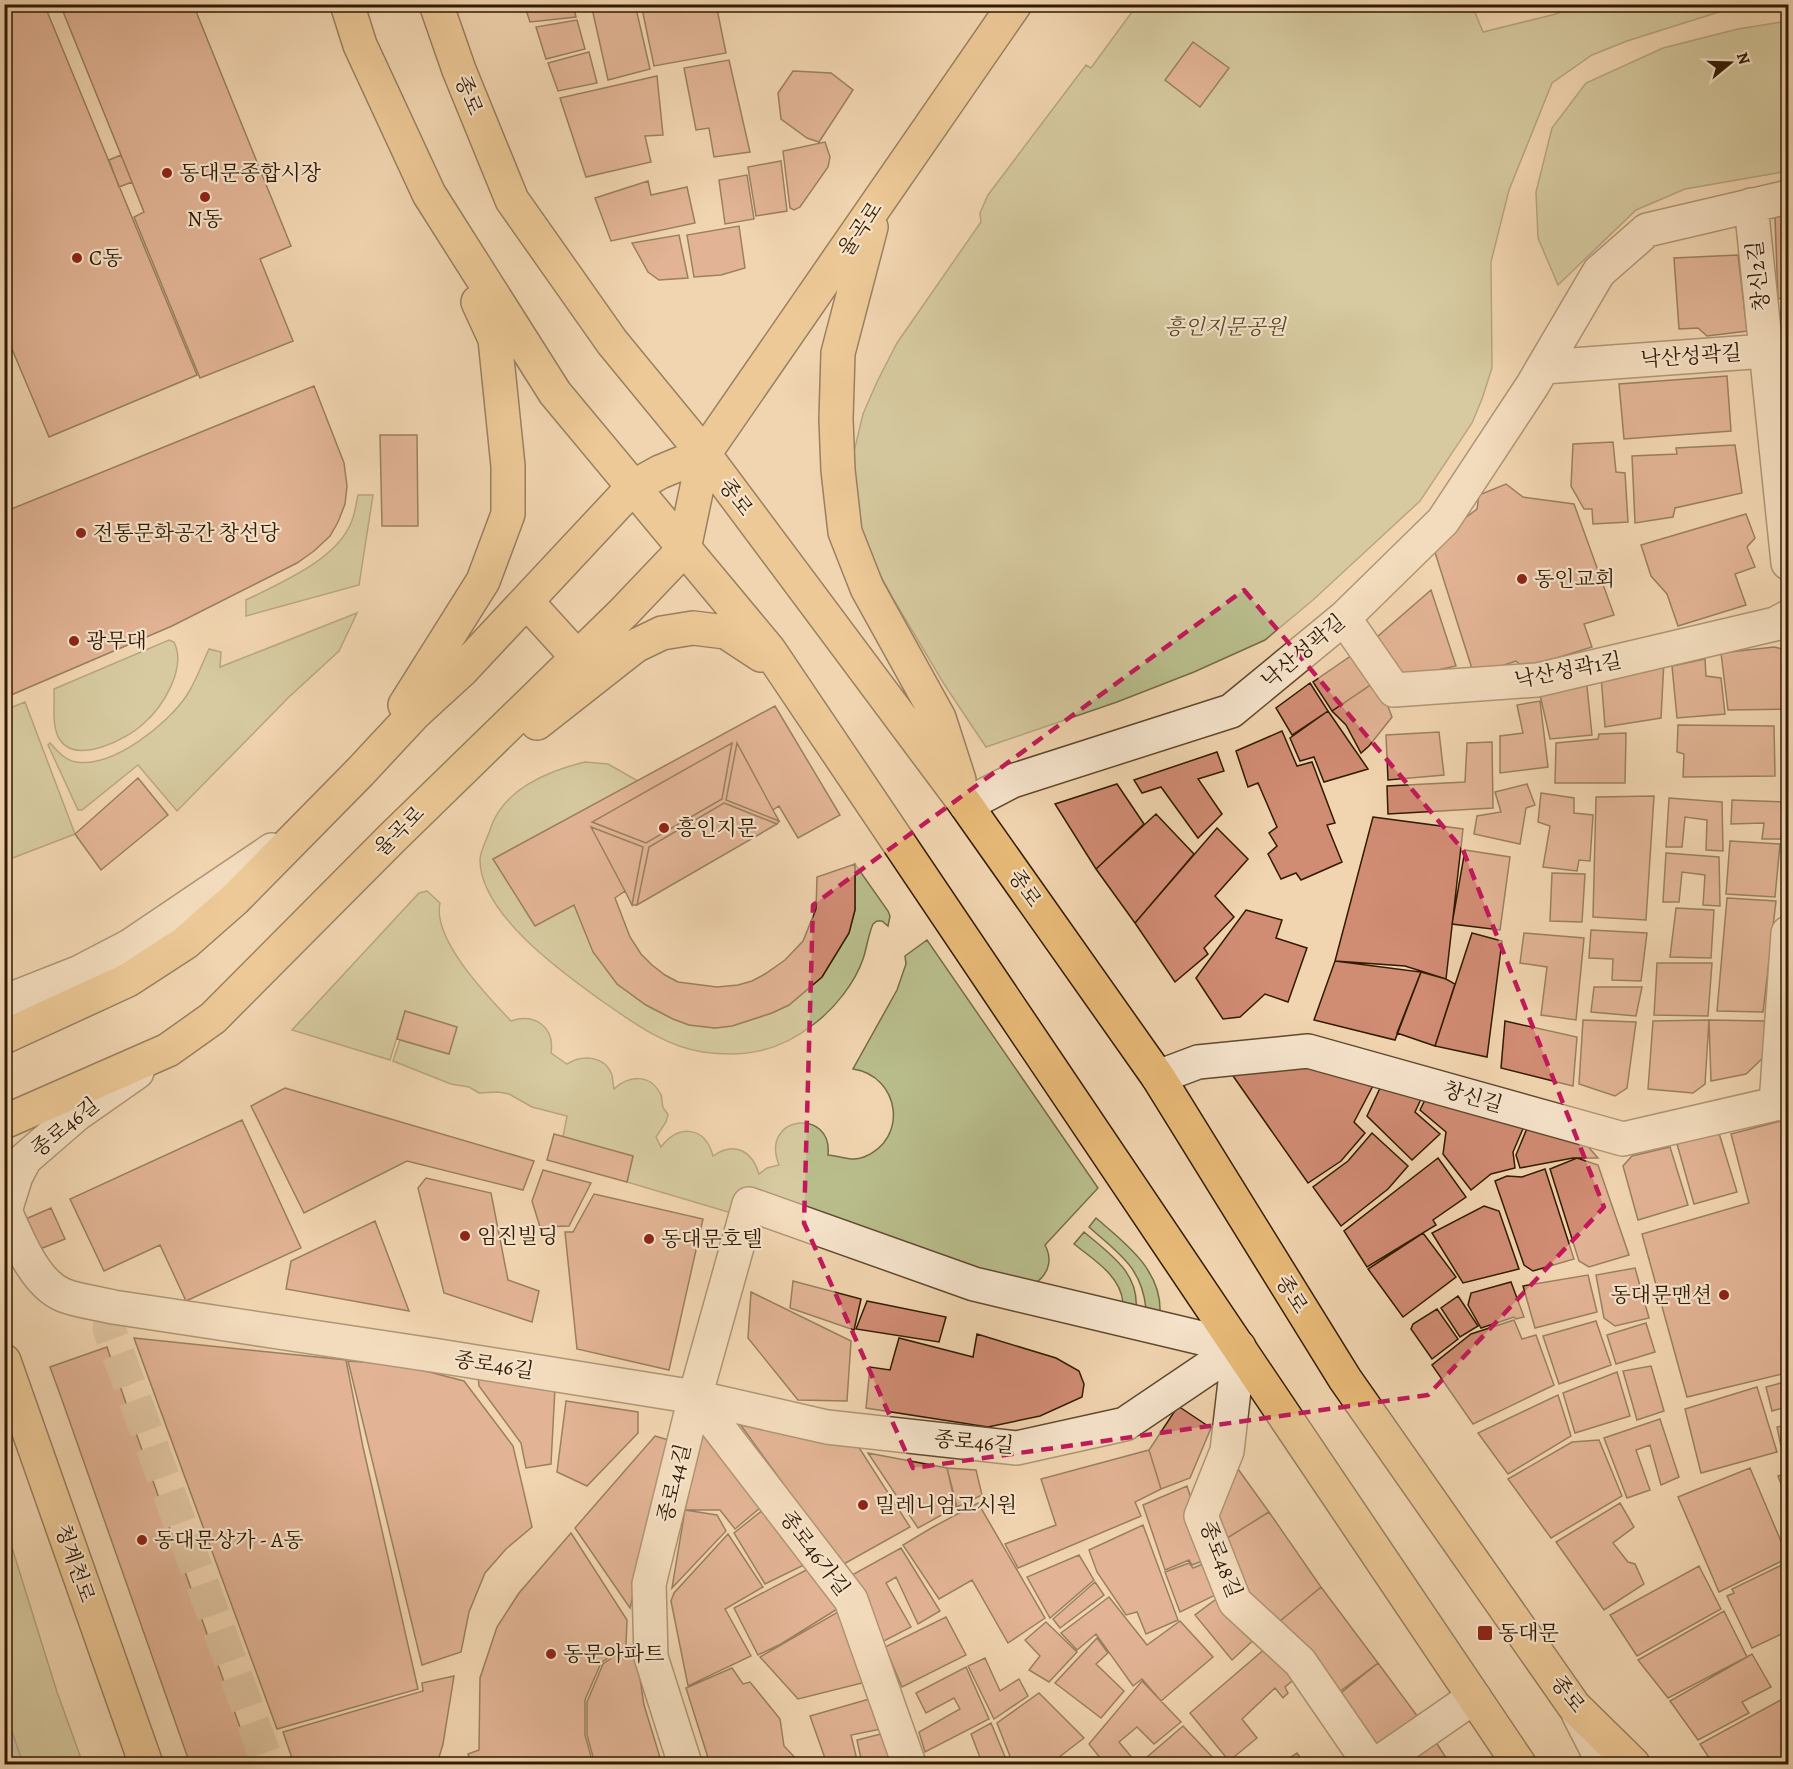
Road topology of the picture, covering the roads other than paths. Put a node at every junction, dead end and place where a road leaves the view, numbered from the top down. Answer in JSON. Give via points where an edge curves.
{"nodes":[{"id":1,"x":347,"y":4,"type":"edge"},
{"id":2,"x":436,"y":4,"type":"edge"},
{"id":3,"x":1015,"y":4,"type":"edge"},
{"id":4,"x":429,"y":194,"type":"junction"},
{"id":5,"x":1788,"y":197,"type":"edge"},
{"id":6,"x":877,"y":204,"type":"junction"},
{"id":7,"x":1751,"y":205,"type":"junction"},
{"id":8,"x":1766,"y":351,"type":"junction"},
{"id":9,"x":1544,"y":367,"type":"junction"},
{"id":10,"x":704,"y":454,"type":"junction"},
{"id":11,"x":633,"y":487,"type":"junction"},
{"id":12,"x":684,"y":549,"type":"junction"},
{"id":13,"x":1788,"y":563,"type":"edge"},
{"id":14,"x":527,"y":602,"type":"junction"},
{"id":15,"x":1788,"y":616,"type":"edge"},
{"id":16,"x":1344,"y":618,"type":"junction"},
{"id":17,"x":578,"y":658,"type":"junction"},
{"id":18,"x":785,"y":673,"type":"junction"},
{"id":19,"x":360,"y":772,"type":"junction"},
{"id":20,"x":966,"y":805,"type":"junction"},
{"id":21,"x":308,"y":826,"type":"junction"},
{"id":22,"x":393,"y":837,"type":"junction"},
{"id":23,"x":1788,"y":933,"type":"edge"},
{"id":24,"x":4,"y":1002,"type":"edge"},
{"id":25,"x":4,"y":1037,"type":"edge"},
{"id":26,"x":168,"y":1050,"type":"junction"},
{"id":27,"x":1158,"y":1077,"type":"junction"},
{"id":28,"x":1782,"y":1102,"type":"edge"},
{"id":29,"x":4,"y":1122,"type":"edge"},
{"id":30,"x":5,"y":1211,"type":"edge"},
{"id":31,"x":1239,"y":1347,"type":"junction"},
{"id":32,"x":4,"y":1361,"type":"edge"},
{"id":33,"x":695,"y":1397,"type":"junction"},
{"id":34,"x":1474,"y":1697,"type":"junction"},
{"id":35,"x":1574,"y":1706,"type":"junction"},
{"id":36,"x":146,"y":1764,"type":"edge"},
{"id":37,"x":686,"y":1764,"type":"edge"},
{"id":38,"x":909,"y":1764,"type":"edge"},
{"id":39,"x":1370,"y":1764,"type":"edge"},
{"id":40,"x":1377,"y":1764,"type":"edge"},
{"id":41,"x":1519,"y":1764,"type":"edge"},
{"id":42,"x":1604,"y":1764,"type":"edge"},
{"id":43,"x":1633,"y":1764,"type":"edge"}],
"edges":[{"from":1,"to":4,"type":"main road","via":[[360,45]]},
{"from":2,"to":10,"type":"main road","name":"종로","via":[[512,200],[612,342]]},
{"from":3,"to":6,"type":"main road","name":"율곡로"},
{"from":4,"to":11,"type":"main road","via":[[555,393]]},
{"from":4,"to":19,"type":"main road","via":[[495,339],[508,466],[508,514],[483,581]]},
{"from":5,"to":7,"type":"street","name":"낙산성곽길"},
{"from":6,"to":10,"type":"main road","name":"율곡로"},
{"from":6,"to":20,"type":"main road","via":[[838,353],[836,419],[845,532],[867,588],[939,718]]},
{"from":7,"to":8,"type":"street","name":"창신2길"},
{"from":7,"to":9,"type":"street","name":"낙산성곽길","via":[[1647,230],[1599,272]]},
{"from":8,"to":9,"type":"street","name":"낙산성곽길"},
{"from":8,"to":13,"type":"street","name":"창신2길"},
{"from":9,"to":16,"type":"street","name":"낙산성곽길","via":[[1443,521]]},
{"from":10,"to":11,"type":"main road"},
{"from":10,"to":12,"type":"main road","name":"율곡로"},
{"from":10,"to":20,"type":"main road","name":"종로"},
{"from":11,"to":12,"type":"main road"},
{"from":11,"to":14,"type":"main road"},
{"from":12,"to":17,"type":"main road","name":"율곡로"},
{"from":12,"to":18,"type":"main road"},
{"from":14,"to":17,"type":"main road"},
{"from":14,"to":19,"type":"main road"},
{"from":15,"to":16,"type":"street","name":"낙산성곽1길","via":[[1775,624],[1537,680],[1394,690]]},
{"from":16,"to":20,"type":"street","name":"낙산성곽길","via":[[1231,711],[1012,781]]},
{"from":17,"to":22,"type":"main road","name":"율곡로"},
{"from":18,"to":22,"type":"main road","via":[[726,632],[693,628],[662,633],[634,646]]},
{"from":18,"to":31,"type":"main road"},
{"from":19,"to":21,"type":"main road"},
{"from":20,"to":27,"type":"main road","name":"종로"},
{"from":21,"to":24,"type":"street","via":[[130,946],[80,972]]},
{"from":21,"to":25,"type":"main road","via":[[185,943],[128,980]]},
{"from":22,"to":26,"type":"main road","name":"율곡로","via":[[213,1018]]},
{"from":23,"to":28,"type":"street"},
{"from":26,"to":29,"type":"main road","name":"율곡로"},
{"from":26,"to":30,"type":"street","name":"종로46길","via":[[77,1114],[25,1159]]},
{"from":27,"to":28,"type":"street","name":"창신길","via":[[1198,1062],[1308,1051],[1623,1139]]},
{"from":27,"to":35,"type":"main road","name":"종로","via":[[1345,1379]]},
{"from":30,"to":33,"type":"street","name":"종로46길","via":[[28,1259],[48,1285],[62,1294],[113,1307]]},
{"from":31,"to":33,"type":"street","name":"종로46길","via":[[1125,1424],[1017,1448],[827,1427]]},
{"from":31,"to":33,"type":"street","name":"종로44길","via":[[974,1284],[749,1204]]},
{"from":31,"to":34,"type":"main road"},
{"from":31,"to":39,"type":"street","name":"종로48길","via":[[1227,1450],[1201,1516],[1235,1602],[1300,1662]]},
{"from":32,"to":36,"type":"main road","name":"청계천로"},
{"from":33,"to":37,"type":"street","name":"종로44길","via":[[649,1584],[651,1656]]},
{"from":33,"to":38,"type":"street","name":"종로46가길","via":[[851,1600]]},
{"from":34,"to":40,"type":"street"},
{"from":34,"to":41,"type":"main road"},
{"from":35,"to":42,"type":"street"},
{"from":35,"to":43,"type":"main road","name":"종로"}]}
